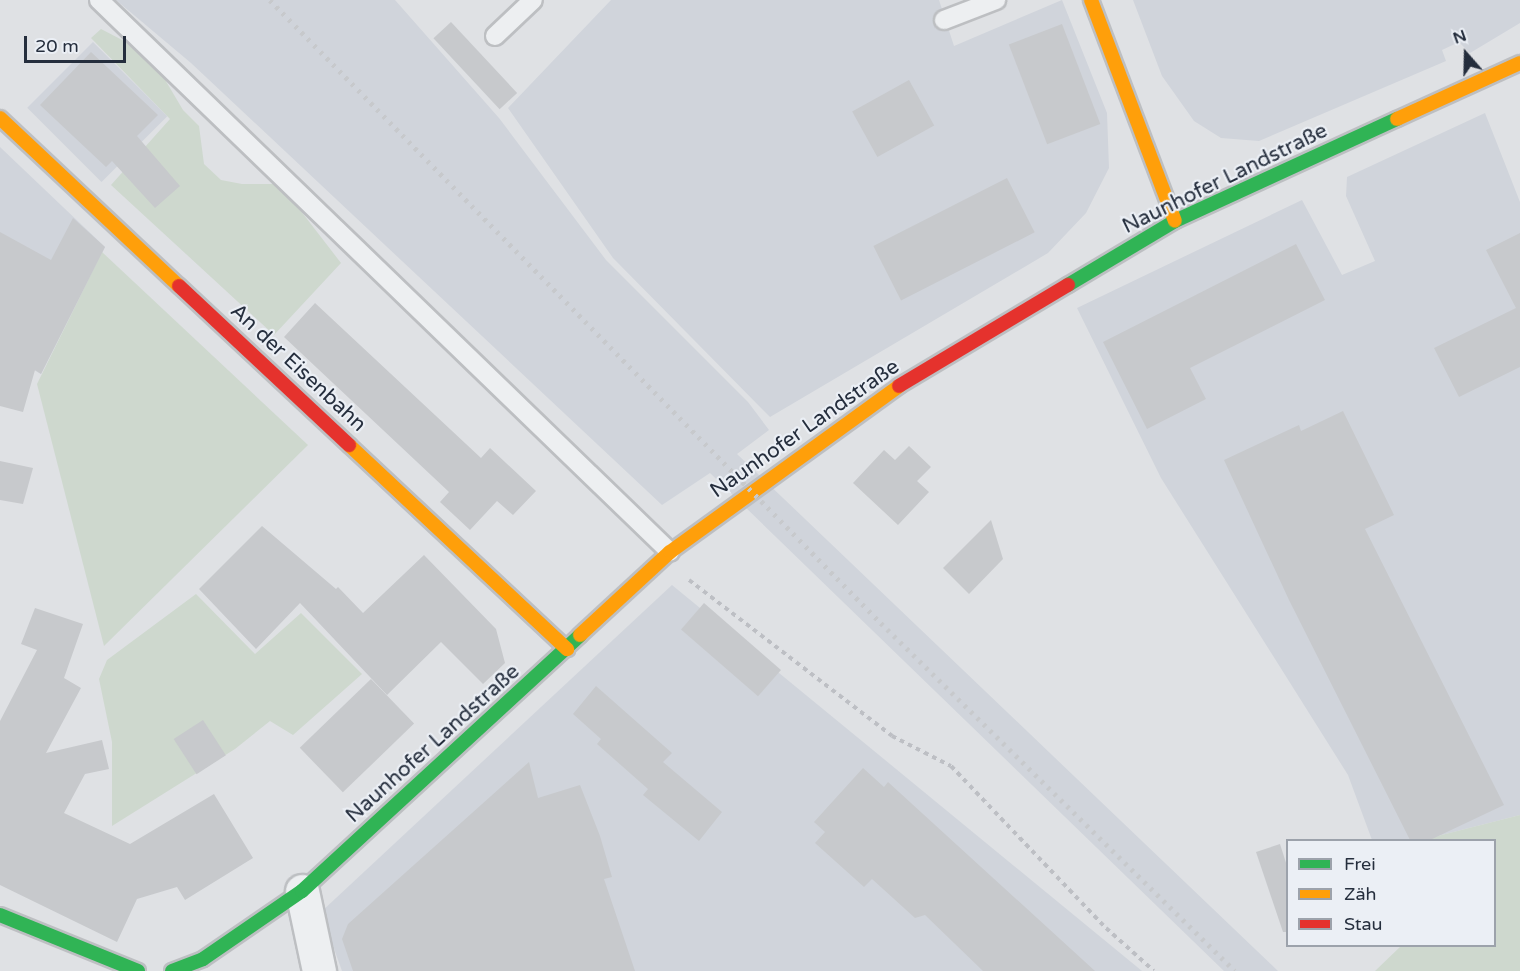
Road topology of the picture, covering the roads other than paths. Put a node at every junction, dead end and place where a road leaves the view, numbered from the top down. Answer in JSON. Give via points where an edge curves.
{"nodes":[{"id":1,"x":99,"y":0,"type":"edge"},
{"id":2,"x":533,"y":0,"type":"edge"},
{"id":3,"x":996,"y":0,"type":"edge"},
{"id":4,"x":1091,"y":0,"type":"edge"},
{"id":5,"x":944,"y":20,"type":"dead end"},
{"id":6,"x":495,"y":36,"type":"dead end"},
{"id":7,"x":1520,"y":63,"type":"edge"},
{"id":8,"x":0,"y":118,"type":"edge"},
{"id":9,"x":1175,"y":221,"type":"junction"},
{"id":10,"x":666,"y":556,"type":"junction"},
{"id":11,"x":567,"y":649,"type":"junction"},
{"id":12,"x":302,"y":891,"type":"junction"},
{"id":13,"x":0,"y":915,"type":"edge"},
{"id":14,"x":212,"y":965,"type":"edge"},
{"id":15,"x":138,"y":971,"type":"edge"},
{"id":16,"x":172,"y":971,"type":"edge"},
{"id":17,"x":320,"y":971,"type":"edge"}],
"edges":[{"from":1,"to":10,"type":"lane"},
{"from":2,"to":6,"type":"lane"},
{"from":3,"to":5,"type":"lane"},
{"from":4,"to":9,"type":"street"},
{"from":7,"to":9,"type":"street","name":"Naunhofer Landstraße"},
{"from":8,"to":11,"type":"street","name":"An der Eisenbahn"},
{"from":9,"to":10,"type":"street","name":"Naunhofer Landstraße","via":[[890,392]]},
{"from":10,"to":11,"type":"street","name":"Naunhofer Landstraße"},
{"from":11,"to":12,"type":"street","name":"Naunhofer Landstraße"},
{"from":12,"to":14,"type":"street","name":"Naunhofer Landstraße"},
{"from":12,"to":17,"type":"street"},
{"from":13,"to":15,"type":"street"},
{"from":14,"to":16,"type":"street","name":"Naunhofer Landstraße"}]}
